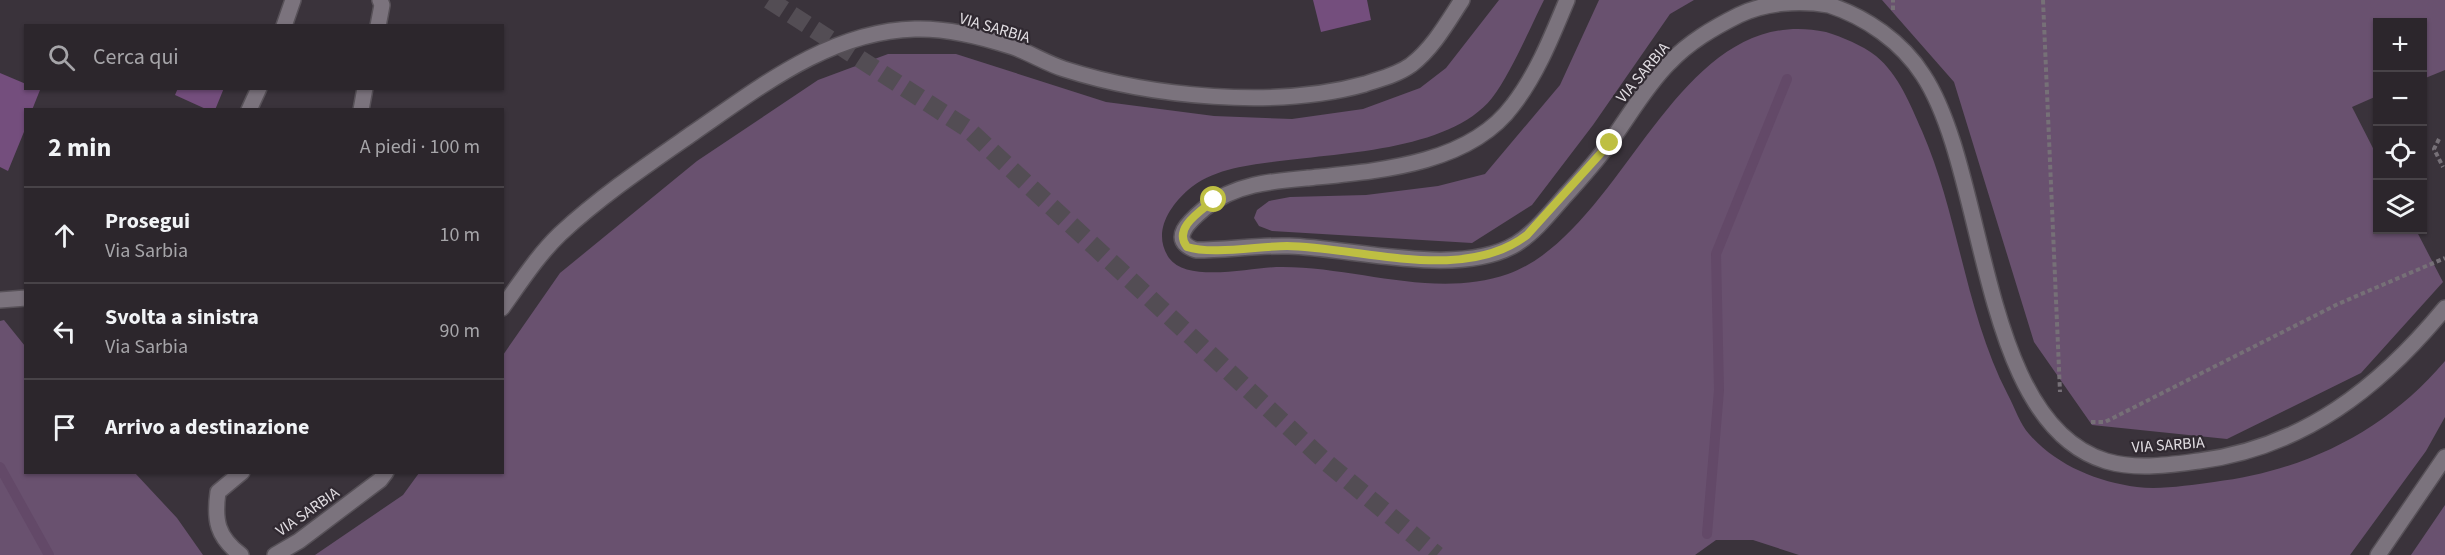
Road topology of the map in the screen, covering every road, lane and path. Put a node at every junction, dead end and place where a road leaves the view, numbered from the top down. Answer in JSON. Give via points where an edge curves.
{"nodes":[{"id":1,"x":293,"y":0,"type":"edge"},
{"id":2,"x":380,"y":0,"type":"edge"},
{"id":3,"x":1462,"y":0,"type":"edge"},
{"id":4,"x":1568,"y":0,"type":"edge"},
{"id":5,"x":2043,"y":0,"type":"edge"},
{"id":6,"x":285,"y":24,"type":"edge"},
{"id":7,"x":378,"y":24,"type":"edge"},
{"id":8,"x":258,"y":90,"type":"edge"},
{"id":9,"x":365,"y":90,"type":"edge"},
{"id":10,"x":250,"y":108,"type":"edge"},
{"id":11,"x":361,"y":108,"type":"edge"},
{"id":12,"x":2439,"y":140,"type":"dead end"},
{"id":13,"x":2443,"y":167,"type":"dead end"},
{"id":14,"x":2445,"y":258,"type":"edge"},
{"id":15,"x":24,"y":298,"type":"edge"},
{"id":16,"x":0,"y":300,"type":"edge"},
{"id":17,"x":504,"y":305,"type":"edge"},
{"id":18,"x":2445,"y":309,"type":"edge"},
{"id":19,"x":2061,"y":403,"type":"dead end"},
{"id":20,"x":2086,"y":422,"type":"dead end"},
{"id":21,"x":2445,"y":457,"type":"edge"},
{"id":22,"x":240,"y":474,"type":"edge"},
{"id":23,"x":384,"y":474,"type":"edge"},
{"id":24,"x":241,"y":555,"type":"edge"},
{"id":25,"x":275,"y":555,"type":"edge"},
{"id":26,"x":2378,"y":555,"type":"edge"}],
"edges":[{"from":1,"to":6,"type":"street"},
{"from":2,"to":7,"type":"street"},
{"from":3,"to":17,"type":"street","name":"VIA SARBIA","via":[[1435,42],[1410,65],[1390,76],[1339,91],[1291,98],[1202,94],[1113,83],[1061,68],[1012,47],[943,31],[889,31],[858,39],[805,59],[609,192],[558,236]]},
{"from":4,"to":18,"type":"street","name":"VIA SARBIA","via":[[1514,105],[1478,139],[1432,157],[1387,168],[1244,187],[1214,200],[1192,219],[1183,231],[1183,242],[1196,250],[1289,246],[1432,260],[1469,258],[1514,245],[1580,180],[1669,63],[1707,31],[1750,9],[1775,2],[1801,2],[1826,4],[1868,22],[1922,73],[1943,112],[2018,369],[2040,410],[2071,445],[2104,460],[2135,467],[2223,458],[2284,438],[2331,415],[2379,379]]},
{"from":5,"to":19,"type":"path"},
{"from":8,"to":10,"type":"street"},
{"from":9,"to":11,"type":"street"},
{"from":12,"to":13,"type":"path","via":[[2434,149]]},
{"from":14,"to":20,"type":"path","via":[[2338,304],[2105,422]]},
{"from":15,"to":16,"type":"street"},
{"from":21,"to":26,"type":"street"},
{"from":22,"to":24,"type":"street","via":[[218,492],[215,510],[217,528],[228,545]]},
{"from":23,"to":25,"type":"street","name":"VIA SARBIA","via":[[299,541]]}]}
